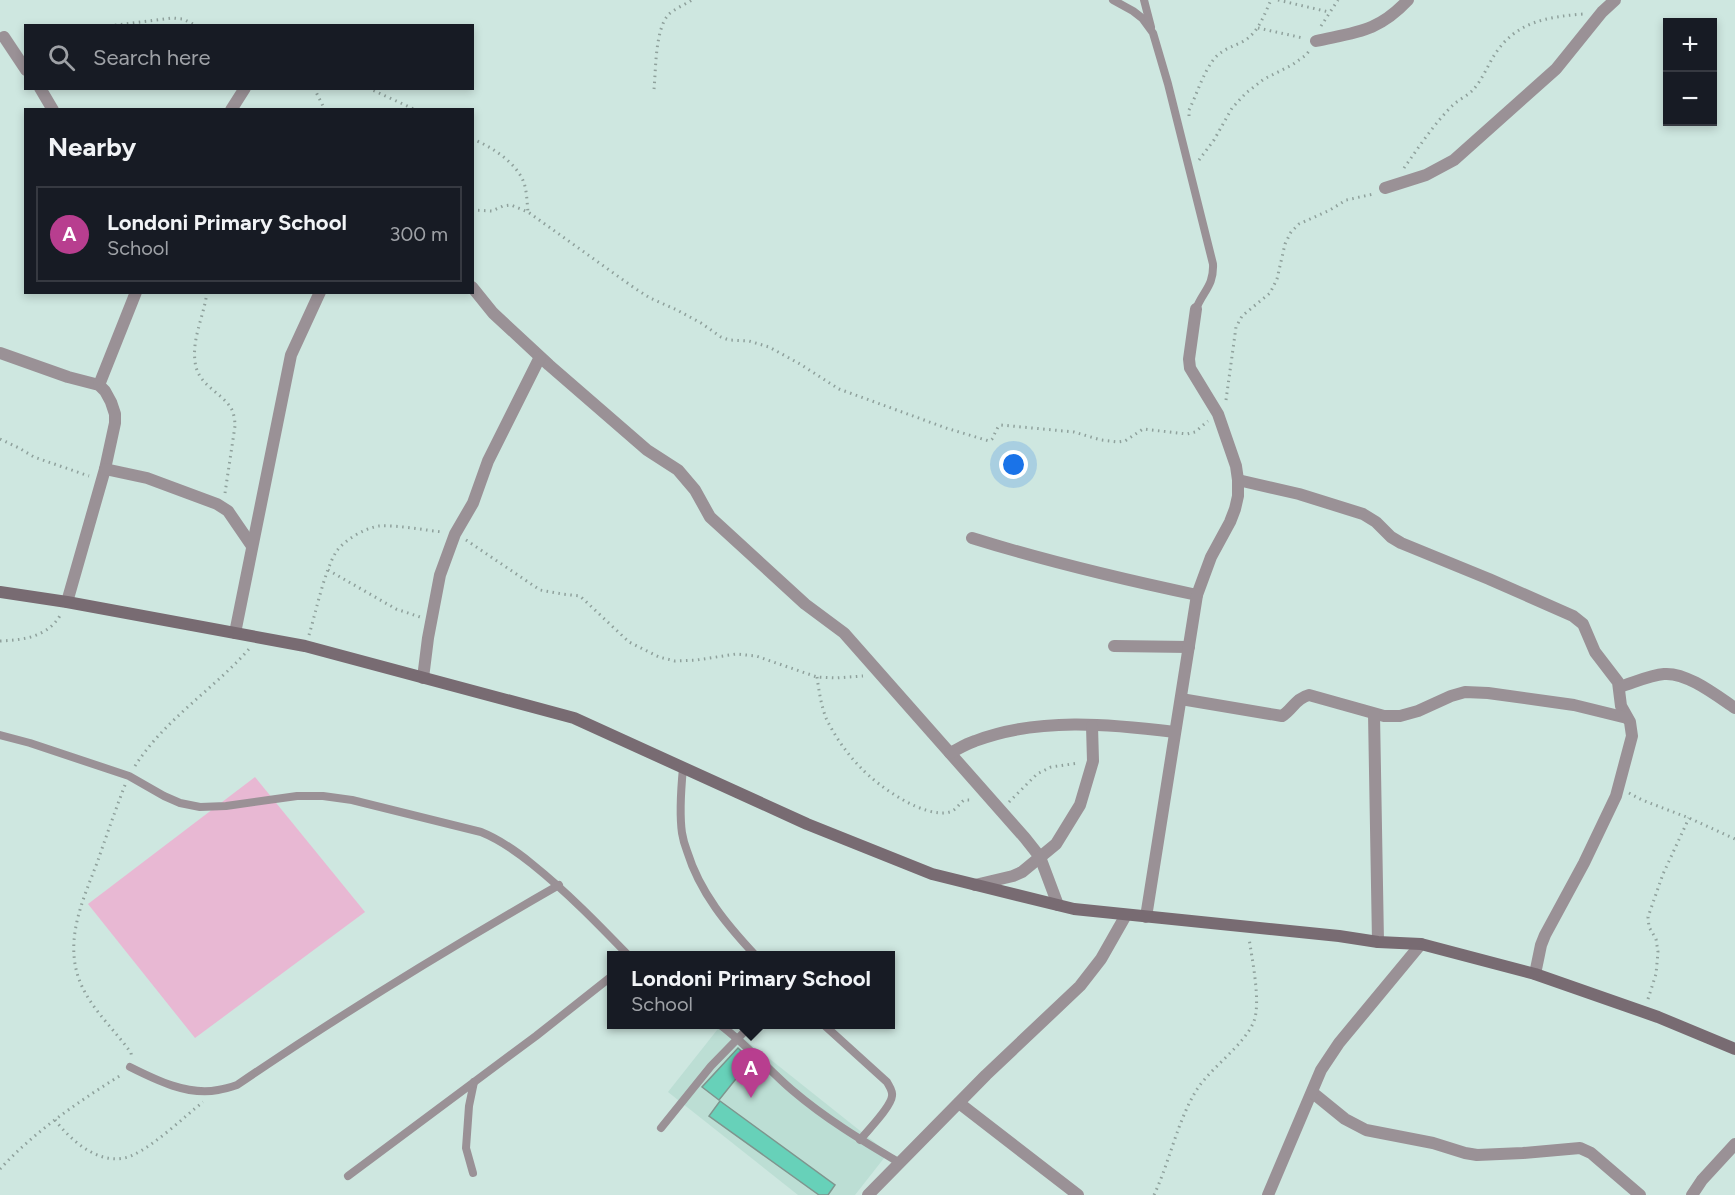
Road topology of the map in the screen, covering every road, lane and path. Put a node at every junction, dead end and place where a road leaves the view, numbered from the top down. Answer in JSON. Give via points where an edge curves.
{"nodes":[{"id":1,"x":692,"y":0,"type":"edge"},
{"id":2,"x":1113,"y":0,"type":"edge"},
{"id":3,"x":1144,"y":0,"type":"edge"},
{"id":4,"x":1271,"y":0,"type":"edge"},
{"id":5,"x":1278,"y":0,"type":"edge"},
{"id":6,"x":1338,"y":0,"type":"edge"},
{"id":7,"x":1408,"y":0,"type":"edge"},
{"id":8,"x":1615,"y":0,"type":"edge"},
{"id":9,"x":1330,"y":12,"type":"junction"},
{"id":10,"x":125,"y":24,"type":"edge"},
{"id":11,"x":193,"y":24,"type":"edge"},
{"id":12,"x":1258,"y":28,"type":"junction"},
{"id":13,"x":1153,"y":33,"type":"junction"},
{"id":14,"x":4,"y":37,"type":"dead end"},
{"id":15,"x":1316,"y":41,"type":"junction"},
{"id":16,"x":24,"y":67,"type":"edge"},
{"id":17,"x":654,"y":89,"type":"dead end"},
{"id":18,"x":41,"y":90,"type":"edge"},
{"id":19,"x":244,"y":90,"type":"edge"},
{"id":20,"x":315,"y":90,"type":"edge"},
{"id":21,"x":372,"y":90,"type":"edge"},
{"id":22,"x":52,"y":108,"type":"edge"},
{"id":23,"x":232,"y":108,"type":"edge"},
{"id":24,"x":324,"y":108,"type":"edge"},
{"id":25,"x":412,"y":108,"type":"edge"},
{"id":26,"x":1188,"y":121,"type":"dead end"},
{"id":27,"x":474,"y":140,"type":"edge"},
{"id":28,"x":1190,"y":173,"type":"junction"},
{"id":29,"x":1385,"y":188,"type":"dead end"},
{"id":30,"x":474,"y":210,"type":"edge"},
{"id":31,"x":528,"y":212,"type":"junction"},
{"id":32,"x":474,"y":289,"type":"edge"},
{"id":33,"x":135,"y":294,"type":"edge"},
{"id":34,"x":207,"y":294,"type":"edge"},
{"id":35,"x":319,"y":294,"type":"edge"},
{"id":36,"x":1196,"y":309,"type":"joint"},
{"id":37,"x":0,"y":352,"type":"edge"},
{"id":38,"x":540,"y":357,"type":"junction"},
{"id":39,"x":99,"y":385,"type":"junction"},
{"id":40,"x":1218,"y":414,"type":"junction"},
{"id":41,"x":0,"y":439,"type":"edge"},
{"id":42,"x":104,"y":475,"type":"junction"},
{"id":43,"x":1238,"y":480,"type":"junction"},
{"id":44,"x":234,"y":520,"type":"junction"},
{"id":45,"x":455,"y":534,"type":"junction"},
{"id":46,"x":972,"y":538,"type":"dead end"},
{"id":47,"x":252,"y":546,"type":"junction"},
{"id":48,"x":328,"y":570,"type":"junction"},
{"id":49,"x":0,"y":592,"type":"edge"},
{"id":50,"x":1197,"y":595,"type":"junction"},
{"id":51,"x":67,"y":602,"type":"junction"},
{"id":52,"x":431,"y":620,"type":"junction"},
{"id":53,"x":235,"y":633,"type":"junction"},
{"id":54,"x":259,"y":637,"type":"junction"},
{"id":55,"x":0,"y":641,"type":"edge"},
{"id":56,"x":305,"y":646,"type":"junction"},
{"id":57,"x":1114,"y":646,"type":"dead end"},
{"id":58,"x":1189,"y":647,"type":"junction"},
{"id":59,"x":880,"y":674,"type":"junction"},
{"id":60,"x":817,"y":677,"type":"junction"},
{"id":61,"x":423,"y":678,"type":"junction"},
{"id":62,"x":1619,"y":687,"type":"junction"},
{"id":63,"x":1181,"y":699,"type":"junction"},
{"id":64,"x":1735,"y":708,"type":"edge"},
{"id":65,"x":1374,"y":714,"type":"junction"},
{"id":66,"x":1627,"y":718,"type":"junction"},
{"id":67,"x":1092,"y":726,"type":"junction"},
{"id":68,"x":1175,"y":732,"type":"junction"},
{"id":69,"x":0,"y":735,"type":"edge"},
{"id":70,"x":950,"y":753,"type":"junction"},
{"id":71,"x":1092,"y":761,"type":"junction"},
{"id":72,"x":683,"y":768,"type":"junction"},
{"id":73,"x":129,"y":776,"type":"junction"},
{"id":74,"x":1619,"y":788,"type":"junction"},
{"id":75,"x":995,"y":804,"type":"junction"},
{"id":76,"x":1689,"y":818,"type":"junction"},
{"id":77,"x":1735,"y":839,"type":"edge"},
{"id":78,"x":1040,"y":858,"type":"junction"},
{"id":79,"x":559,"y":885,"type":"junction"},
{"id":80,"x":975,"y":885,"type":"junction"},
{"id":81,"x":1058,"y":905,"type":"junction"},
{"id":82,"x":1126,"y":915,"type":"junction"},
{"id":83,"x":1146,"y":917,"type":"junction"},
{"id":84,"x":1248,"y":927,"type":"junction"},
{"id":85,"x":1378,"y":942,"type":"junction"},
{"id":86,"x":1421,"y":944,"type":"junction"},
{"id":87,"x":625,"y":951,"type":"edge"},
{"id":88,"x":751,"y":951,"type":"edge"},
{"id":89,"x":1535,"y":974,"type":"junction"},
{"id":90,"x":607,"y":980,"type":"edge"},
{"id":91,"x":1644,"y":1012,"type":"junction"},
{"id":92,"x":726,"y":1029,"type":"edge"},
{"id":93,"x":747,"y":1029,"type":"edge"},
{"id":94,"x":829,"y":1029,"type":"edge"},
{"id":95,"x":738,"y":1038,"type":"junction"},
{"id":96,"x":1735,"y":1049,"type":"edge"},
{"id":97,"x":130,"y":1067,"type":"junction"},
{"id":98,"x":474,"y":1082,"type":"junction"},
{"id":99,"x":217,"y":1091,"type":"junction"},
{"id":100,"x":1313,"y":1093,"type":"junction"},
{"id":101,"x":959,"y":1103,"type":"junction"},
{"id":102,"x":55,"y":1120,"type":"junction"},
{"id":103,"x":661,"y":1128,"type":"dead end"},
{"id":104,"x":860,"y":1140,"type":"junction"},
{"id":105,"x":1735,"y":1144,"type":"edge"},
{"id":106,"x":900,"y":1163,"type":"junction"},
{"id":107,"x":0,"y":1169,"type":"edge"},
{"id":108,"x":473,"y":1173,"type":"dead end"},
{"id":109,"x":348,"y":1176,"type":"dead end"},
{"id":110,"x":868,"y":1195,"type":"edge"},
{"id":111,"x":1078,"y":1195,"type":"edge"},
{"id":112,"x":1154,"y":1195,"type":"edge"},
{"id":113,"x":1268,"y":1195,"type":"edge"},
{"id":114,"x":1640,"y":1195,"type":"edge"},
{"id":115,"x":1692,"y":1195,"type":"edge"}],
"edges":[{"from":1,"to":17,"type":"path","via":[[670,13],[662,23]]},
{"from":2,"to":13,"type":"lane","via":[[1142,18]]},
{"from":3,"to":13,"type":"lane"},
{"from":4,"to":12,"type":"path"},
{"from":5,"to":9,"type":"path"},
{"from":6,"to":9,"type":"path"},
{"from":7,"to":15,"type":"street","via":[[1383,23]]},
{"from":8,"to":29,"type":"street","via":[[1556,69],[1454,160],[1426,175]]},
{"from":9,"to":15,"type":"path"},
{"from":10,"to":11,"type":"path","via":[[172,18]]},
{"from":12,"to":15,"type":"path"},
{"from":12,"to":26,"type":"path","via":[[1245,41],[1215,58],[1189,110]]},
{"from":13,"to":28,"type":"lane"},
{"from":14,"to":16,"type":"street"},
{"from":15,"to":28,"type":"path","via":[[1306,55],[1246,93]]},
{"from":18,"to":22,"type":"street"},
{"from":19,"to":23,"type":"street"},
{"from":20,"to":24,"type":"path"},
{"from":21,"to":25,"type":"path"},
{"from":27,"to":31,"type":"path","via":[[495,150],[512,165],[524,182]]},
{"from":28,"to":36,"type":"lane","via":[[1213,270],[1212,281]]},
{"from":30,"to":31,"type":"path","via":[[492,211],[511,205]]},
{"from":31,"to":40,"type":"path","via":[[633,287],[721,337],[769,347],[839,389],[989,441],[1001,425],[1074,432],[1118,442],[1143,429],[1187,434]]},
{"from":32,"to":38,"type":"street"},
{"from":33,"to":39,"type":"street"},
{"from":34,"to":44,"type":"path","via":[[195,343],[195,364],[202,381],[231,408],[234,418],[225,494]]},
{"from":35,"to":47,"type":"street","via":[[291,355]]},
{"from":36,"to":40,"type":"street","via":[[1190,368]]},
{"from":37,"to":39,"type":"street"},
{"from":38,"to":45,"type":"street"},
{"from":38,"to":59,"type":"street","via":[[647,450],[678,470],[710,517],[805,604],[844,633]]},
{"from":39,"to":42,"type":"street","via":[[115,414]]},
{"from":40,"to":43,"type":"street"},
{"from":41,"to":42,"type":"path","via":[[34,457]]},
{"from":42,"to":44,"type":"street","via":[[147,478],[217,504]]},
{"from":42,"to":51,"type":"street"},
{"from":43,"to":50,"type":"street","via":[[1233,516],[1211,556]]},
{"from":43,"to":62,"type":"street","via":[[1363,514],[1401,543],[1577,618]]},
{"from":44,"to":47,"type":"street"},
{"from":45,"to":48,"type":"path","via":[[376,527],[343,544]]},
{"from":45,"to":52,"type":"street","via":[[440,575]]},
{"from":45,"to":60,"type":"path","via":[[540,590],[580,596],[629,642],[659,657],[675,662],[736,654],[756,656]]},
{"from":46,"to":50,"type":"street","via":[[1029,556]]},
{"from":47,"to":53,"type":"street"},
{"from":48,"to":52,"type":"path","via":[[396,609]]},
{"from":48,"to":56,"type":"path"},
{"from":49,"to":51,"type":"main road"},
{"from":50,"to":58,"type":"street"},
{"from":51,"to":53,"type":"main road"},
{"from":51,"to":55,"type":"path","via":[[56,622],[41,634]]},
{"from":52,"to":61,"type":"street"},
{"from":53,"to":54,"type":"main road"},
{"from":54,"to":56,"type":"main road"},
{"from":54,"to":73,"type":"path","via":[[152,742]]},
{"from":56,"to":61,"type":"main road"},
{"from":57,"to":58,"type":"street"},
{"from":58,"to":63,"type":"street"},
{"from":59,"to":60,"type":"path"},
{"from":59,"to":70,"type":"street"},
{"from":60,"to":75,"type":"path","via":[[826,718],[840,741],[861,768],[887,790],[939,813],[954,811],[964,800]]},
{"from":61,"to":72,"type":"main road","via":[[574,718]]},
{"from":62,"to":64,"type":"street","via":[[1675,674]]},
{"from":62,"to":66,"type":"street"},
{"from":63,"to":65,"type":"street","via":[[1282,716],[1309,695]]},
{"from":63,"to":68,"type":"street"},
{"from":65,"to":66,"type":"street","via":[[1400,716],[1465,692],[1574,705]]},
{"from":65,"to":85,"type":"street"},
{"from":66,"to":74,"type":"street","via":[[1632,736]]},
{"from":67,"to":68,"type":"street"},
{"from":67,"to":70,"type":"street","via":[[1050,725],[1005,733]]},
{"from":67,"to":71,"type":"street"},
{"from":68,"to":83,"type":"street"},
{"from":69,"to":73,"type":"lane"},
{"from":70,"to":75,"type":"street"},
{"from":71,"to":75,"type":"path","via":[[1051,767],[1037,774],[1006,803]]},
{"from":71,"to":78,"type":"street","via":[[1080,805],[1056,844]]},
{"from":72,"to":80,"type":"main road","via":[[818,829],[932,874]]},
{"from":72,"to":88,"type":"lane","via":[[682,835],[696,877],[730,929]]},
{"from":73,"to":79,"type":"lane","via":[[180,803],[200,807],[323,796],[481,832],[496,838]]},
{"from":73,"to":97,"type":"path","via":[[82,899],[73,943],[81,983],[131,1053]]},
{"from":74,"to":76,"type":"path"},
{"from":74,"to":89,"type":"street","via":[[1545,935]]},
{"from":75,"to":78,"type":"street"},
{"from":76,"to":77,"type":"path"},
{"from":76,"to":91,"type":"path","via":[[1648,917],[1658,952],[1656,974]]},
{"from":78,"to":80,"type":"street","via":[[1013,876]]},
{"from":78,"to":81,"type":"street"},
{"from":79,"to":87,"type":"lane"},
{"from":79,"to":99,"type":"lane","via":[[349,1010],[237,1085]]},
{"from":80,"to":81,"type":"main road"},
{"from":81,"to":82,"type":"main road"},
{"from":82,"to":83,"type":"main road"},
{"from":82,"to":101,"type":"street","via":[[1080,986]]},
{"from":83,"to":84,"type":"main road"},
{"from":84,"to":85,"type":"main road"},
{"from":84,"to":112,"type":"path","via":[[1257,1006],[1254,1021],[1193,1095]]},
{"from":85,"to":86,"type":"main road"},
{"from":86,"to":89,"type":"main road"},
{"from":86,"to":100,"type":"street","via":[[1339,1043],[1321,1070]]},
{"from":89,"to":91,"type":"main road"},
{"from":90,"to":98,"type":"lane"},
{"from":91,"to":96,"type":"main road"},
{"from":92,"to":95,"type":"lane"},
{"from":93,"to":95,"type":"lane"},
{"from":94,"to":104,"type":"lane","via":[[893,1092]]},
{"from":95,"to":103,"type":"lane"},
{"from":95,"to":104,"type":"lane","via":[[789,1088]]},
{"from":97,"to":99,"type":"lane","via":[[164,1083]]},
{"from":97,"to":102,"type":"path"},
{"from":98,"to":108,"type":"lane","via":[[466,1148]]},
{"from":98,"to":109,"type":"lane"},
{"from":99,"to":102,"type":"path","via":[[146,1148],[121,1159],[99,1156],[83,1148]]},
{"from":100,"to":113,"type":"street"},
{"from":100,"to":114,"type":"street","via":[[1345,1119],[1366,1130],[1465,1153],[1584,1149]]},
{"from":101,"to":106,"type":"street"},
{"from":101,"to":111,"type":"street"},
{"from":102,"to":107,"type":"path"},
{"from":104,"to":106,"type":"lane"},
{"from":105,"to":115,"type":"street"},
{"from":106,"to":110,"type":"street"}]}
